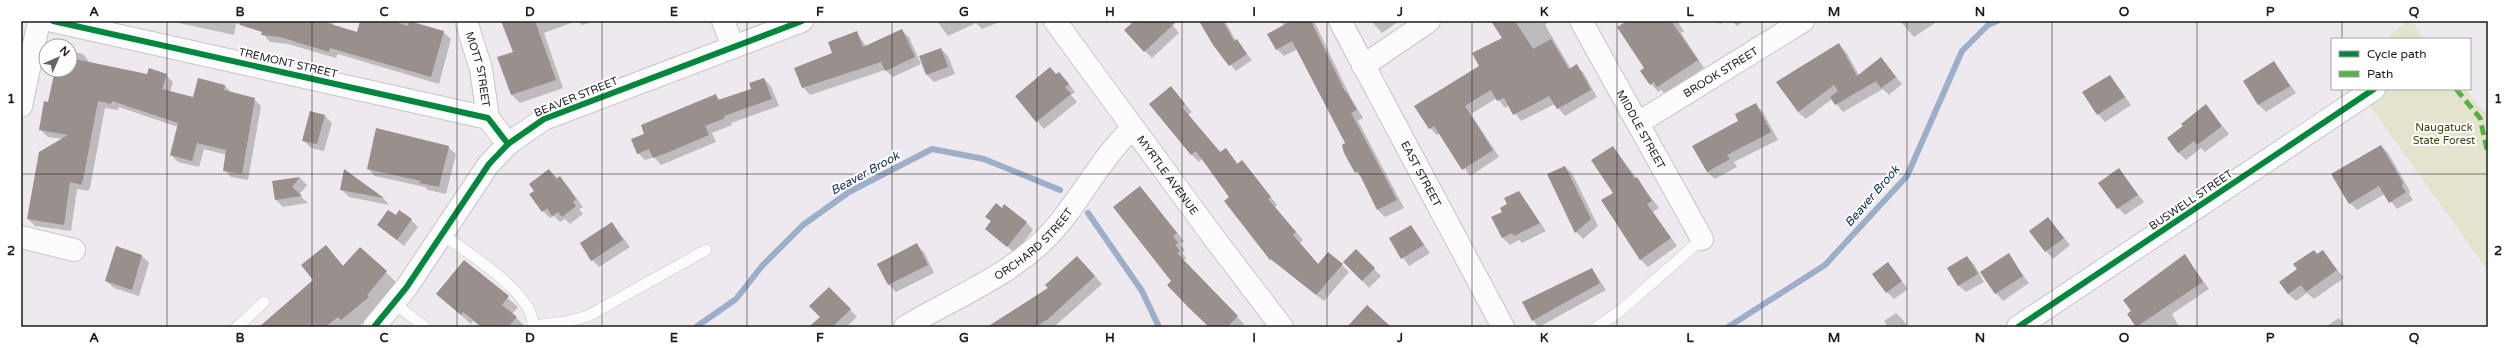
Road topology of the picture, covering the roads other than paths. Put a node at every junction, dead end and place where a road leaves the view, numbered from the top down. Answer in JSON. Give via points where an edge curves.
{"nodes":[{"id":1,"x":39,"y":21,"type":"edge"},
{"id":2,"x":53,"y":21,"type":"edge"},
{"id":3,"x":466,"y":21,"type":"edge"},
{"id":4,"x":723,"y":21,"type":"edge"},
{"id":5,"x":802,"y":21,"type":"edge"},
{"id":6,"x":1055,"y":21,"type":"edge"},
{"id":7,"x":1340,"y":21,"type":"edge"},
{"id":8,"x":1429,"y":21,"type":"edge"},
{"id":9,"x":1580,"y":21,"type":"edge"},
{"id":10,"x":1803,"y":21,"type":"edge"},
{"id":11,"x":734,"y":47,"type":"junction"},
{"id":12,"x":1363,"y":66,"type":"junction"},
{"id":13,"x":2373,"y":90,"type":"edge"},
{"id":14,"x":21,"y":106,"type":"edge"},
{"id":15,"x":488,"y":118,"type":"junction"},
{"id":16,"x":1638,"y":123,"type":"junction"},
{"id":17,"x":1133,"y":128,"type":"junction"},
{"id":18,"x":508,"y":144,"type":"junction"},
{"id":19,"x":442,"y":234,"type":"junction"},
{"id":20,"x":21,"y":237,"type":"edge"},
{"id":21,"x":1702,"y":239,"type":"joint"},
{"id":22,"x":74,"y":250,"type":"dead end"},
{"id":23,"x":706,"y":250,"type":"dead end"},
{"id":24,"x":264,"y":302,"type":"dead end"},
{"id":25,"x":395,"y":304,"type":"junction"},
{"id":26,"x":533,"y":326,"type":"edge"},
{"id":27,"x":237,"y":327,"type":"edge"},
{"id":28,"x":374,"y":327,"type":"edge"},
{"id":29,"x":426,"y":327,"type":"edge"},
{"id":30,"x":905,"y":327,"type":"edge"},
{"id":31,"x":1282,"y":327,"type":"edge"},
{"id":32,"x":1503,"y":327,"type":"edge"},
{"id":33,"x":1597,"y":327,"type":"edge"},
{"id":34,"x":2018,"y":327,"type":"edge"}],
"edges":[{"from":1,"to":14,"type":"street"},
{"from":2,"to":15,"type":"street","name":"TREMONT STREET"},
{"from":3,"to":15,"type":"street","name":"MOTT STREET","via":[[481,69]]},
{"from":4,"to":11,"type":"street"},
{"from":5,"to":11,"type":"street","name":"BEAVER STREET"},
{"from":6,"to":17,"type":"street","name":"MYRTLE AVENUE"},
{"from":7,"to":12,"type":"street","name":"EAST STREET"},
{"from":8,"to":12,"type":"street"},
{"from":9,"to":16,"type":"street","name":"MIDDLE STREET"},
{"from":10,"to":16,"type":"street","name":"BROOK STREET"},
{"from":11,"to":18,"type":"street","name":"BEAVER STREET","via":[[544,119]]},
{"from":12,"to":32,"type":"street","name":"EAST STREET"},
{"from":13,"to":34,"type":"street","name":"BUSWELL STREET"},
{"from":15,"to":18,"type":"street"},
{"from":16,"to":21,"type":"street","name":"MIDDLE STREET"},
{"from":17,"to":30,"type":"street","name":"ORCHARD STREET","via":[[1112,150],[1062,220],[1030,254],[982,285]]},
{"from":17,"to":31,"type":"street","name":"MYRTLE AVENUE"},
{"from":18,"to":19,"type":"street","name":"BEAVER STREET","via":[[489,164]]},
{"from":19,"to":25,"type":"street","name":"BEAVER STREET"},
{"from":19,"to":26,"type":"lane","via":[[515,291],[527,306]]},
{"from":20,"to":22,"type":"street"},
{"from":21,"to":33,"type":"lane","via":[[1620,311]]},
{"from":23,"to":26,"type":"lane","via":[[588,316]]},
{"from":24,"to":27,"type":"lane"},
{"from":25,"to":28,"type":"street","name":"BEAVER STREET"},
{"from":25,"to":29,"type":"lane"}]}
